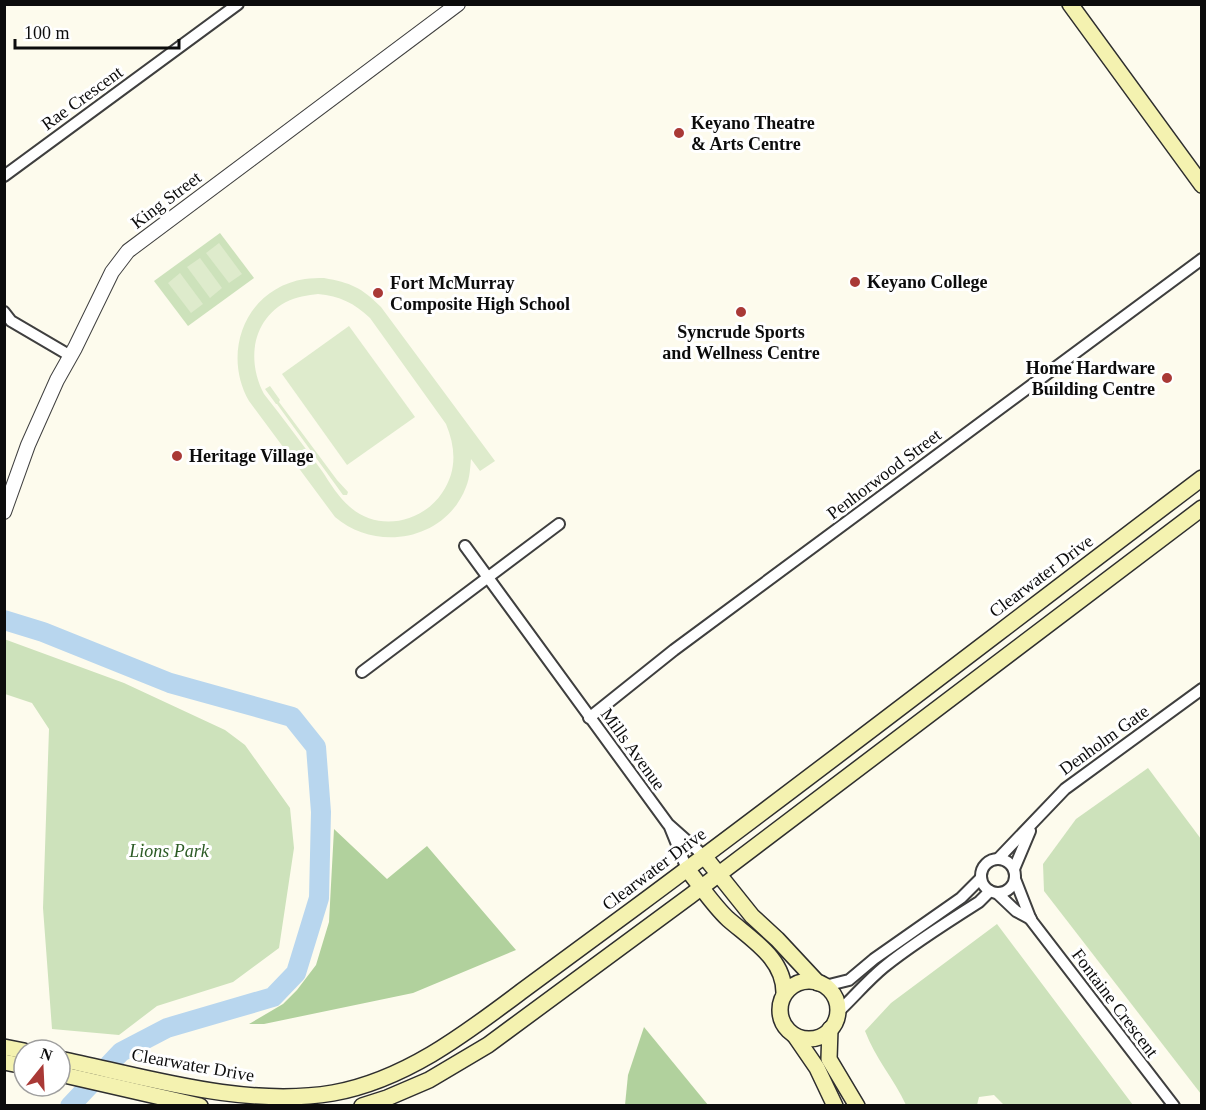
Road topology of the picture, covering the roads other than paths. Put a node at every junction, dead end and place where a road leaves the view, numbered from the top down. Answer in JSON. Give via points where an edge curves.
{"nodes":[{"id":1,"x":238,"y":4,"type":"edge"},
{"id":2,"x":458,"y":4,"type":"edge"},
{"id":3,"x":1070,"y":4,"type":"edge"},
{"id":4,"x":4,"y":176,"type":"edge"},
{"id":5,"x":1202,"y":185,"type":"edge"},
{"id":6,"x":1202,"y":259,"type":"edge"},
{"id":7,"x":7,"y":320,"type":"edge"},
{"id":8,"x":69,"y":355,"type":"junction"},
{"id":9,"x":1202,"y":478,"type":"edge"},
{"id":10,"x":1202,"y":508,"type":"edge"},
{"id":11,"x":4,"y":512,"type":"edge"},
{"id":12,"x":560,"y":524,"type":"dead end"},
{"id":13,"x":465,"y":546,"type":"dead end"},
{"id":14,"x":489,"y":577,"type":"junction"},
{"id":15,"x":362,"y":672,"type":"dead end"},
{"id":16,"x":1202,"y":689,"type":"edge"},
{"id":17,"x":589,"y":718,"type":"junction"},
{"id":18,"x":668,"y":824,"type":"junction"},
{"id":19,"x":1032,"y":825,"type":"junction"},
{"id":20,"x":704,"y":856,"type":"junction"},
{"id":21,"x":998,"y":859,"type":"junction"},
{"id":22,"x":687,"y":869,"type":"junction"},
{"id":23,"x":717,"y":874,"type":"junction"},
{"id":24,"x":1014,"y":874,"type":"junction"},
{"id":25,"x":981,"y":878,"type":"junction"},
{"id":26,"x":701,"y":887,"type":"junction"},
{"id":27,"x":993,"y":892,"type":"junction"},
{"id":28,"x":1031,"y":920,"type":"junction"},
{"id":29,"x":821,"y":984,"type":"junction"},
{"id":30,"x":784,"y":994,"type":"junction"},
{"id":31,"x":838,"y":1012,"type":"junction"},
{"id":32,"x":830,"y":1029,"type":"junction"},
{"id":33,"x":795,"y":1036,"type":"junction"},
{"id":34,"x":72,"y":1062,"type":"edge"},
{"id":35,"x":72,"y":1077,"type":"edge"},
{"id":36,"x":199,"y":1105,"type":"edge"},
{"id":37,"x":362,"y":1106,"type":"edge"},
{"id":38,"x":835,"y":1106,"type":"edge"},
{"id":39,"x":857,"y":1106,"type":"edge"},
{"id":40,"x":1174,"y":1106,"type":"edge"}],
"edges":[{"from":1,"to":4,"type":"street","name":"Rae Crescent"},
{"from":2,"to":8,"type":"street","name":"King Street","via":[[128,251],[112,272]]},
{"from":3,"to":5,"type":"main road"},
{"from":6,"to":17,"type":"street","name":"Penhorwood Street","via":[[674,650]]},
{"from":7,"to":8,"type":"street"},
{"from":8,"to":11,"type":"street","name":"King Street","via":[[28,445]]},
{"from":9,"to":20,"type":"main road","name":"Clearwater Drive"},
{"from":10,"to":23,"type":"main road"},
{"from":12,"to":14,"type":"street"},
{"from":13,"to":14,"type":"street","name":"Mills Avenue"},
{"from":14,"to":15,"type":"street"},
{"from":14,"to":17,"type":"street","name":"Mills Avenue"},
{"from":16,"to":19,"type":"street","name":"Denholm Gate","via":[[1065,789]]},
{"from":17,"to":18,"type":"street","name":"Mills Avenue"},
{"from":18,"to":20,"type":"street","name":"Mills Avenue"},
{"from":18,"to":22,"type":"street","name":"Mills Avenue"},
{"from":19,"to":21,"type":"street","name":"Denholm Gate"},
{"from":19,"to":24,"type":"street","name":"Denholm Gate"},
{"from":20,"to":22,"type":"main road","name":"Clearwater Drive"},
{"from":20,"to":23,"type":"main road"},
{"from":21,"to":24,"type":"street","via":[[1007,862]]},
{"from":21,"to":25,"type":"street","via":[[984,867]]},
{"from":22,"to":26,"type":"main road"},
{"from":22,"to":34,"type":"main road","name":"Clearwater Drive","via":[[478,1024],[427,1058],[379,1080],[334,1093],[237,1095]]},
{"from":23,"to":26,"type":"main road"},
{"from":23,"to":29,"type":"main road","via":[[752,916]]},
{"from":24,"to":27,"type":"street","via":[[1006,891]]},
{"from":24,"to":28,"type":"street","name":"Fontaine Crescent"},
{"from":25,"to":27,"type":"street"},
{"from":25,"to":29,"type":"street","via":[[961,898],[849,980]]},
{"from":26,"to":30,"type":"main road","via":[[727,918],[771,957],[784,982]]},
{"from":26,"to":37,"type":"main road","via":[[488,1046],[429,1080]]},
{"from":27,"to":28,"type":"street","name":"Fontaine Crescent"},
{"from":27,"to":31,"type":"street","via":[[887,965]]},
{"from":28,"to":40,"type":"street","name":"Fontaine Crescent"},
{"from":29,"to":30,"type":"main road","via":[[799,983]]},
{"from":29,"to":31,"type":"main road","via":[[833,994]]},
{"from":30,"to":33,"type":"main road","via":[[782,1022]]},
{"from":31,"to":32,"type":"main road"},
{"from":32,"to":33,"type":"main road","via":[[814,1038]]},
{"from":32,"to":39,"type":"main road","via":[[830,1059]]},
{"from":33,"to":38,"type":"main road","via":[[817,1068]]},
{"from":35,"to":36,"type":"main road","name":"Clearwater Drive"}]}
